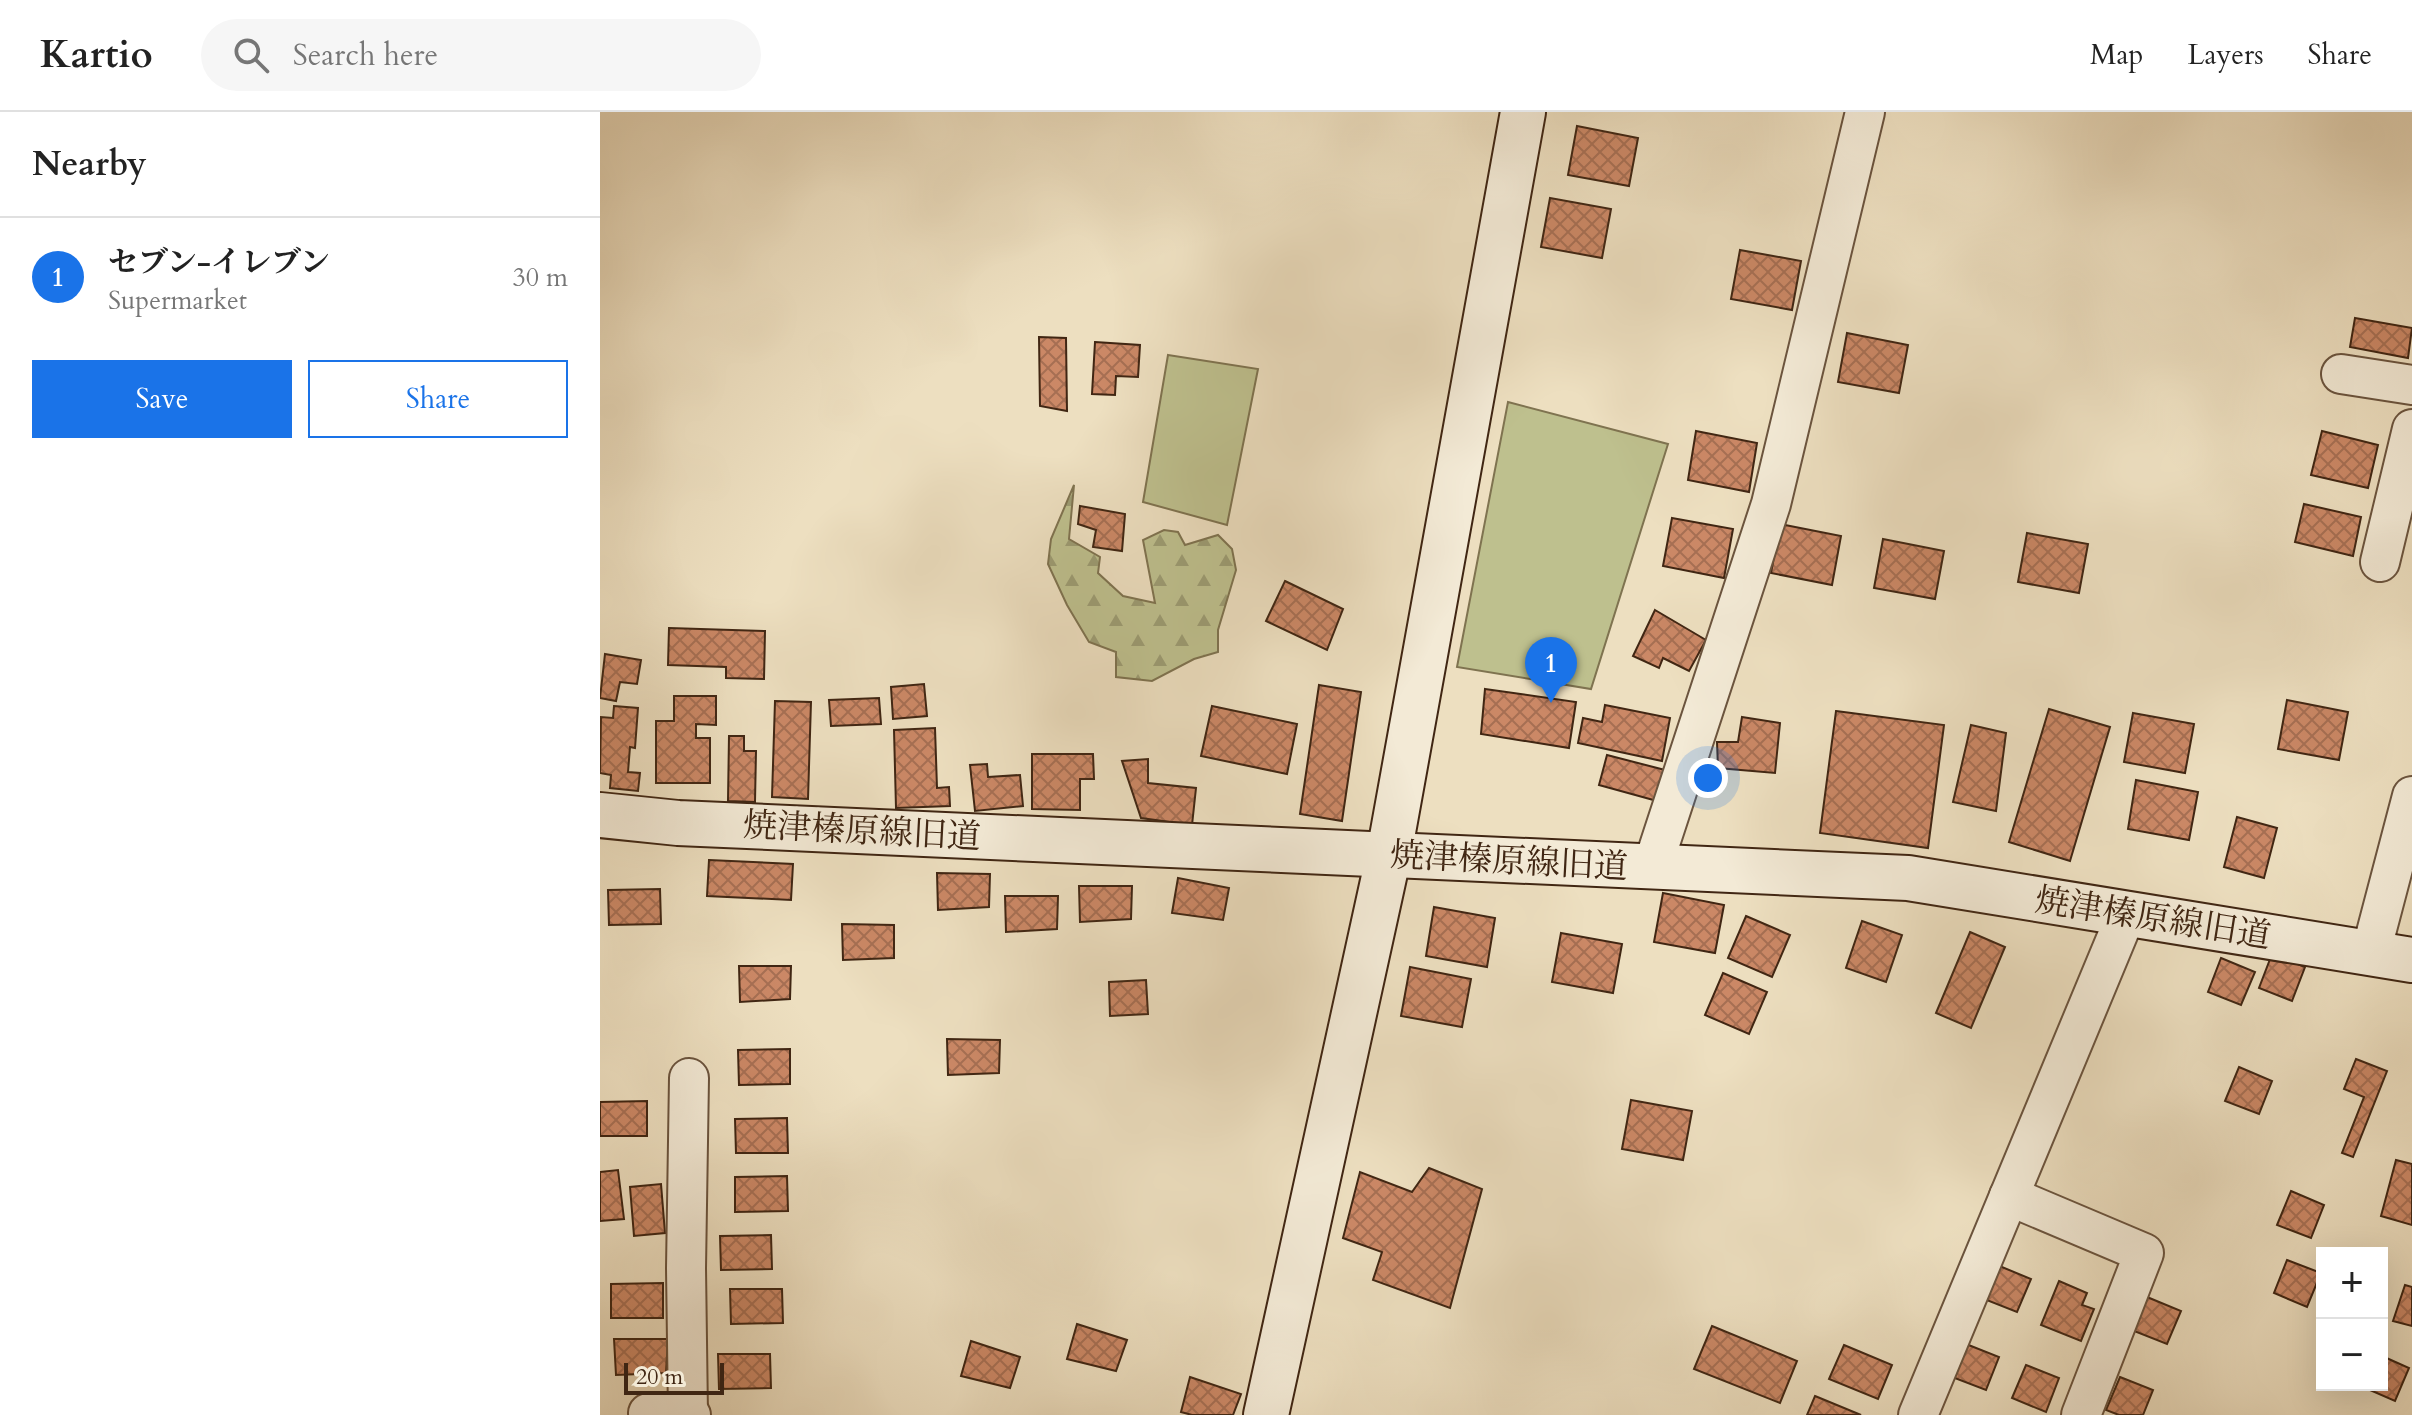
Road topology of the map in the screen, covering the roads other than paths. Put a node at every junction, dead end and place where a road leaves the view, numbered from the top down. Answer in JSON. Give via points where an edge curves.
{"nodes":[{"id":1,"x":1523,"y":112,"type":"edge"},
{"id":2,"x":1865,"y":112,"type":"edge"},
{"id":3,"x":2341,"y":374,"type":"dead end"},
{"id":4,"x":2412,"y":385,"type":"edge"},
{"id":5,"x":2412,"y":429,"type":"edge"},
{"id":6,"x":2380,"y":562,"type":"dead end"},
{"id":7,"x":2412,"y":796,"type":"edge"},
{"id":8,"x":600,"y":815,"type":"edge"},
{"id":9,"x":1389,"y":854,"type":"junction"},
{"id":10,"x":1652,"y":868,"type":"junction"},
{"id":11,"x":2126,"y":915,"type":"junction"},
{"id":12,"x":2392,"y":956,"type":"edge"},
{"id":13,"x":689,"y":1078,"type":"dead end"},
{"id":14,"x":2009,"y":1196,"type":"junction"},
{"id":15,"x":648,"y":1413,"type":"edge"},
{"id":16,"x":690,"y":1415,"type":"edge"},
{"id":17,"x":1266,"y":1415,"type":"edge"},
{"id":18,"x":1918,"y":1415,"type":"edge"},
{"id":19,"x":2081,"y":1415,"type":"edge"}],
"edges":[{"from":1,"to":9,"type":"street"},
{"from":2,"to":10,"type":"street","via":[[1771,504]]},
{"from":3,"to":4,"type":"street"},
{"from":5,"to":6,"type":"street"},
{"from":7,"to":12,"type":"street"},
{"from":8,"to":9,"type":"street","name":"焼津榛原線旧道","via":[[678,823]]},
{"from":9,"to":10,"type":"street","name":"焼津榛原線旧道"},
{"from":9,"to":17,"type":"street"},
{"from":10,"to":11,"type":"street","name":"焼津榛原線旧道","via":[[1908,878]]},
{"from":11,"to":12,"type":"street","name":"焼津榛原線旧道"},
{"from":11,"to":14,"type":"street"},
{"from":13,"to":16,"type":"street"},
{"from":14,"to":18,"type":"street"},
{"from":14,"to":19,"type":"street","via":[[2144,1253]]},
{"from":15,"to":16,"type":"street"}]}
